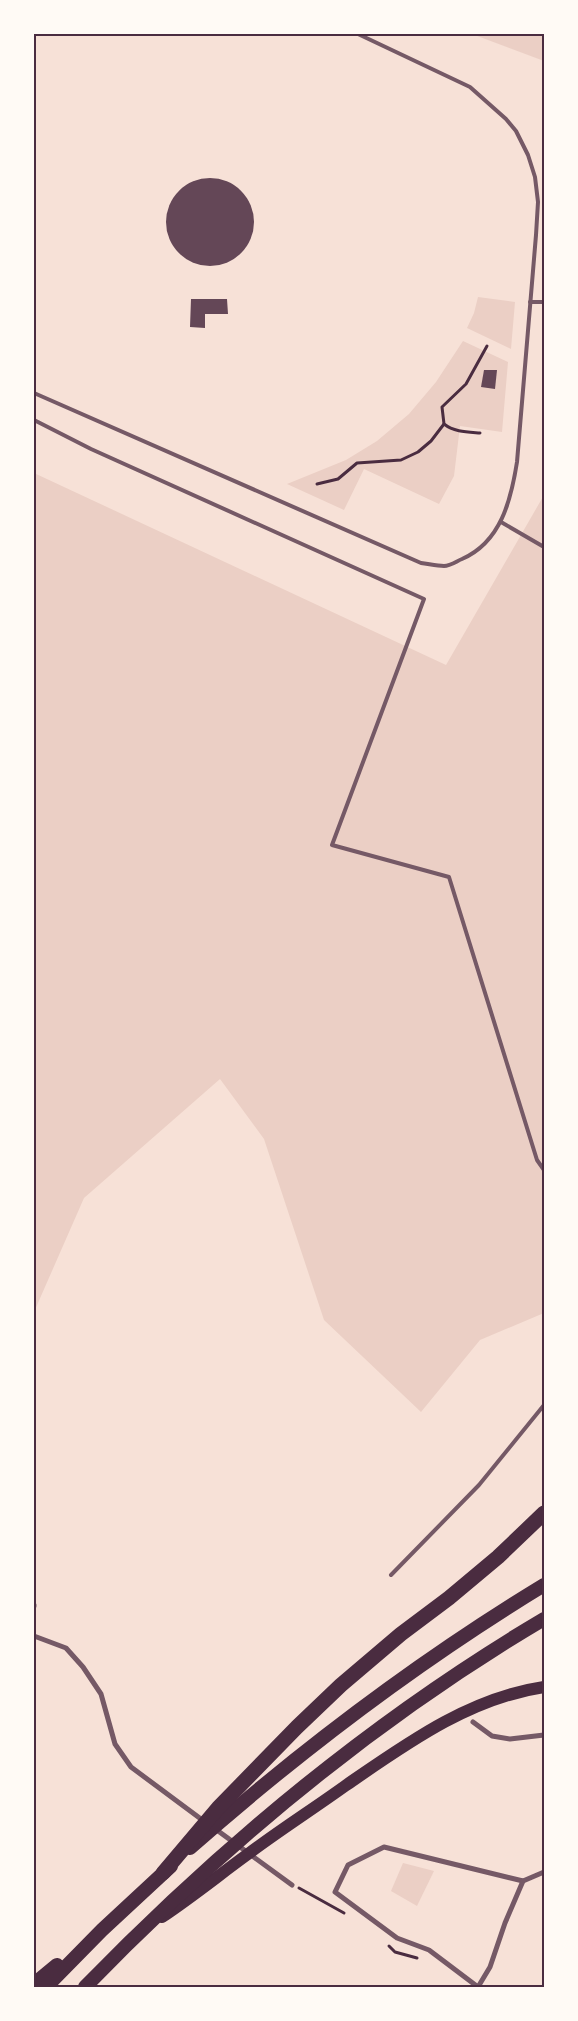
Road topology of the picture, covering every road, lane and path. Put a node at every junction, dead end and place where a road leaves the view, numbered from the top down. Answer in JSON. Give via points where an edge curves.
{"nodes":[{"id":1,"x":358,"y":34,"type":"edge"},
{"id":2,"x":530,"y":302,"type":"junction"},
{"id":3,"x":544,"y":302,"type":"edge"},
{"id":4,"x":487,"y":346,"type":"dead end"},
{"id":5,"x":34,"y":393,"type":"edge"},
{"id":6,"x":34,"y":420,"type":"edge"},
{"id":7,"x":444,"y":424,"type":"junction"},
{"id":8,"x":480,"y":433,"type":"dead end"},
{"id":9,"x":317,"y":484,"type":"dead end"},
{"id":10,"x":501,"y":522,"type":"junction"},
{"id":11,"x":544,"y":547,"type":"edge"},
{"id":12,"x":544,"y":1170,"type":"edge"},
{"id":13,"x":544,"y":1405,"type":"edge"},
{"id":14,"x":544,"y":1513,"type":"edge"},
{"id":15,"x":391,"y":1575,"type":"dead end"},
{"id":16,"x":544,"y":1585,"type":"edge"},
{"id":17,"x":544,"y":1619,"type":"edge"},
{"id":18,"x":34,"y":1636,"type":"edge"},
{"id":19,"x":544,"y":1687,"type":"edge"},
{"id":20,"x":473,"y":1722,"type":"dead end"},
{"id":21,"x":544,"y":1735,"type":"edge"},
{"id":22,"x":163,"y":1872,"type":"junction"},
{"id":23,"x":544,"y":1872,"type":"edge"},
{"id":24,"x":523,"y":1881,"type":"junction"},
{"id":25,"x":292,"y":1885,"type":"dead end"},
{"id":26,"x":102,"y":1930,"type":"junction"},
{"id":27,"x":134,"y":1937,"type":"junction"},
{"id":28,"x":34,"y":1984,"type":"edge"},
{"id":29,"x":46,"y":1987,"type":"edge"},
{"id":30,"x":85,"y":1987,"type":"edge"},
{"id":31,"x":478,"y":1987,"type":"edge"}],
"edges":[{"from":1,"to":2,"type":"lane","via":[[470,87],[516,131],[535,177],[538,202]]},
{"from":2,"to":3,"type":"lane"},
{"from":2,"to":10,"type":"lane","via":[[512,493]]},
{"from":4,"to":7,"type":"path","via":[[466,384],[442,407]]},
{"from":5,"to":10,"type":"lane","via":[[421,563],[446,566],[469,556],[490,538]]},
{"from":6,"to":12,"type":"lane","via":[[91,449],[424,599],[332,845],[449,877],[536,1160]]},
{"from":7,"to":8,"type":"path","via":[[462,432]]},
{"from":7,"to":9,"type":"path","via":[[418,452],[401,460],[357,463],[338,479]]},
{"from":10,"to":11,"type":"lane"},
{"from":13,"to":15,"type":"lane","via":[[479,1485]]},
{"from":14,"to":22,"type":"highway","via":[[498,1557],[400,1634],[310,1715],[218,1808]]},
{"from":16,"to":22,"type":"highway","via":[[366,1706]]},
{"from":17,"to":27,"type":"highway","via":[[438,1687],[352,1748],[254,1829]]},
{"from":18,"to":25,"type":"street","via":[[66,1648],[83,1667],[101,1694],[115,1744],[131,1768]]},
{"from":19,"to":27,"type":"main road","via":[[526,1690],[454,1716],[377,1764]]},
{"from":20,"to":21,"type":"street","via":[[492,1736],[510,1739]]},
{"from":22,"to":26,"type":"highway"},
{"from":23,"to":24,"type":"street"},
{"from":24,"to":31,"type":"street","via":[[490,1967]]},
{"from":24,"to":31,"type":"street","via":[[384,1847],[348,1865],[335,1892],[397,1938],[429,1950]]},
{"from":26,"to":28,"type":"highway"},
{"from":26,"to":29,"type":"highway"},
{"from":27,"to":30,"type":"highway"}]}
